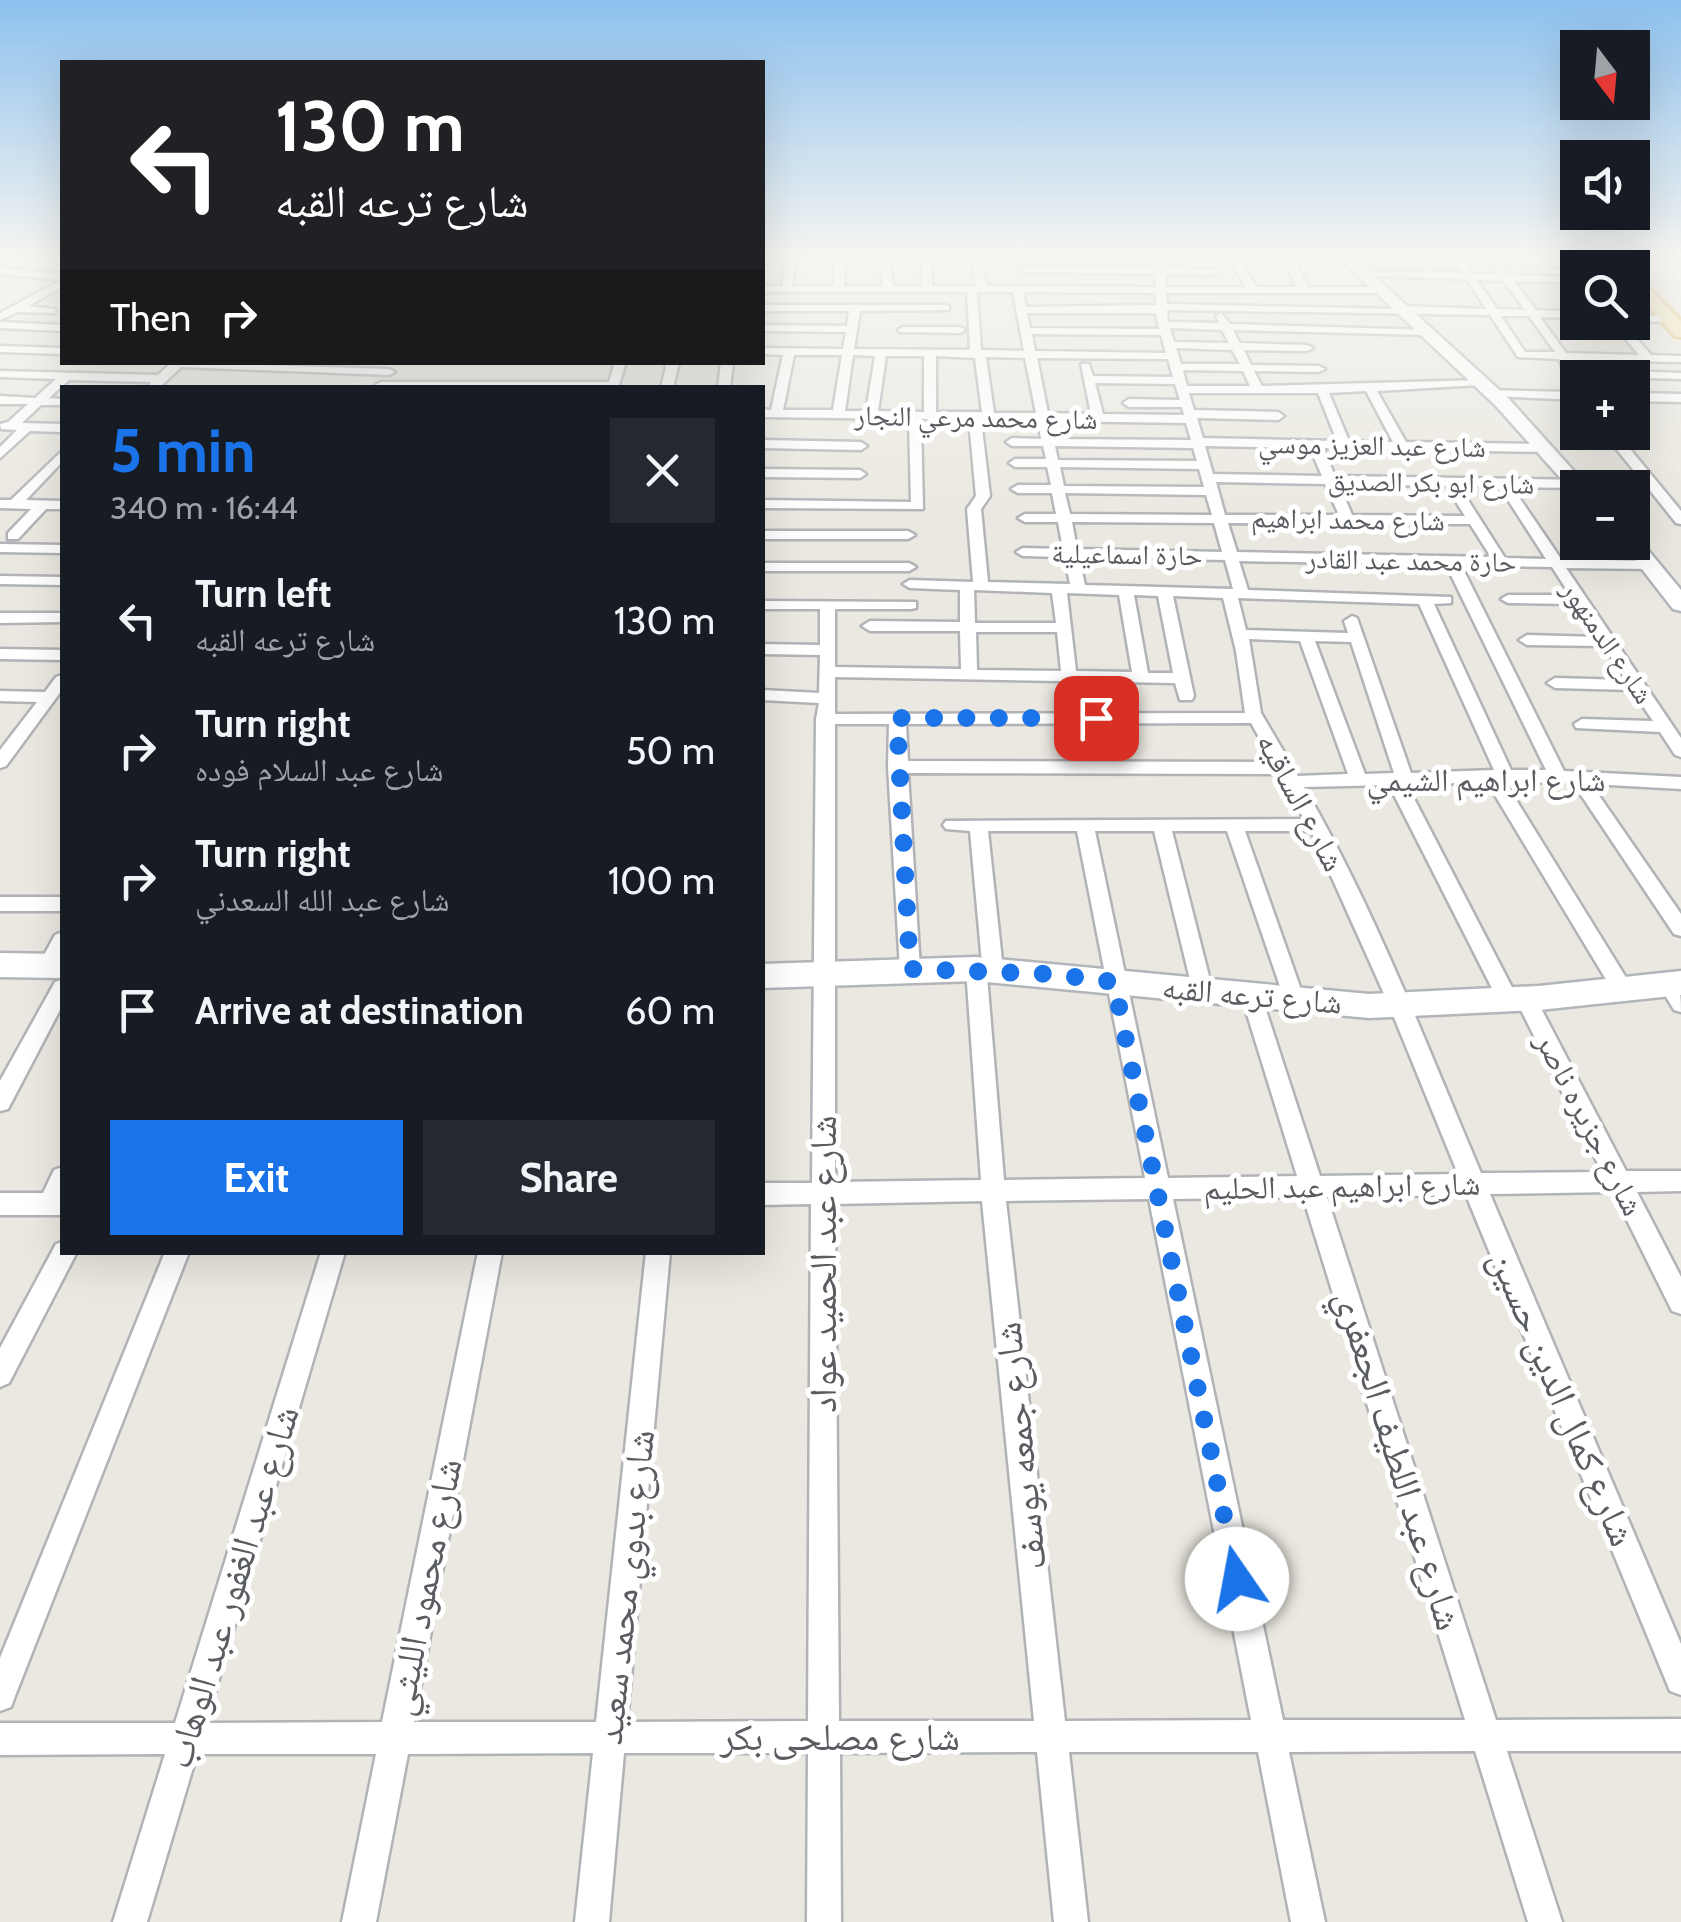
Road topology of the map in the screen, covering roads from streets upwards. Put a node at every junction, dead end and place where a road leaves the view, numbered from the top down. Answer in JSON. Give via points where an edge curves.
{"nodes":[{"id":1,"x":851,"y":344,"type":"edge"},
{"id":2,"x":904,"y":344,"type":"edge"},
{"id":3,"x":978,"y":344,"type":"edge"},
{"id":4,"x":1028,"y":344,"type":"edge"},
{"id":5,"x":1105,"y":344,"type":"edge"},
{"id":6,"x":1138,"y":344,"type":"edge"},
{"id":7,"x":1170,"y":344,"type":"edge"},
{"id":8,"x":1196,"y":344,"type":"edge"},
{"id":9,"x":1305,"y":344,"type":"edge"},
{"id":10,"x":1438,"y":344,"type":"edge"},
{"id":11,"x":1515,"y":344,"type":"edge"},
{"id":12,"x":1554,"y":344,"type":"edge"},
{"id":13,"x":1635,"y":344,"type":"edge"},
{"id":14,"x":1236,"y":346,"type":"junction"},
{"id":15,"x":1307,"y":348,"type":"junction"},
{"id":16,"x":1,"y":350,"type":"edge"},
{"id":17,"x":60,"y":351,"type":"edge"},
{"id":18,"x":765,"y":351,"type":"edge"},
{"id":19,"x":789,"y":352,"type":"junction"},
{"id":20,"x":850,"y":353,"type":"junction"},
{"id":21,"x":881,"y":354,"type":"junction"},
{"id":22,"x":905,"y":354,"type":"junction"},
{"id":23,"x":1030,"y":354,"type":"junction"},
{"id":24,"x":1083,"y":354,"type":"junction"},
{"id":25,"x":930,"y":355,"type":"junction"},
{"id":26,"x":978,"y":355,"type":"junction"},
{"id":27,"x":1108,"y":355,"type":"junction"},
{"id":28,"x":1174,"y":356,"type":"junction"},
{"id":29,"x":1563,"y":356,"type":"junction"},
{"id":30,"x":1648,"y":358,"type":"junction"},
{"id":31,"x":1564,"y":360,"type":"edge"},
{"id":32,"x":1681,"y":360,"type":"edge"},
{"id":33,"x":78,"y":365,"type":"edge"},
{"id":34,"x":175,"y":365,"type":"edge"},
{"id":35,"x":306,"y":365,"type":"edge"},
{"id":36,"x":620,"y":365,"type":"edge"},
{"id":37,"x":392,"y":367,"type":"edge"},
{"id":38,"x":1245,"y":368,"type":"junction"},
{"id":39,"x":1319,"y":369,"type":"junction"},
{"id":40,"x":0,"y":374,"type":"edge"},
{"id":41,"x":1650,"y":375,"type":"edge"},
{"id":42,"x":66,"y":376,"type":"junction"},
{"id":43,"x":1681,"y":376,"type":"edge"},
{"id":44,"x":1088,"y":378,"type":"junction"},
{"id":45,"x":156,"y":383,"type":"edge"},
{"id":46,"x":389,"y":385,"type":"edge"},
{"id":47,"x":1485,"y":387,"type":"junction"},
{"id":48,"x":1370,"y":388,"type":"junction"},
{"id":49,"x":1326,"y":390,"type":"junction"},
{"id":50,"x":1263,"y":391,"type":"junction"},
{"id":51,"x":1560,"y":393,"type":"edge"},
{"id":52,"x":1650,"y":397,"type":"edge"},
{"id":53,"x":1681,"y":398,"type":"edge"},
{"id":54,"x":0,"y":400,"type":"edge"},
{"id":55,"x":38,"y":401,"type":"junction"},
{"id":56,"x":60,"y":402,"type":"edge"},
{"id":57,"x":1128,"y":404,"type":"dead end"},
{"id":58,"x":1189,"y":412,"type":"junction"},
{"id":59,"x":769,"y":414,"type":"edge"},
{"id":60,"x":838,"y":416,"type":"junction"},
{"id":61,"x":1278,"y":416,"type":"junction"},
{"id":62,"x":866,"y":417,"type":"junction"},
{"id":63,"x":915,"y":417,"type":"junction"},
{"id":64,"x":930,"y":418,"type":"junction"},
{"id":65,"x":982,"y":418,"type":"junction"},
{"id":66,"x":1044,"y":418,"type":"junction"},
{"id":67,"x":1098,"y":418,"type":"junction"},
{"id":68,"x":5,"y":426,"type":"edge"},
{"id":69,"x":27,"y":427,"type":"junction"},
{"id":70,"x":60,"y":428,"type":"edge"},
{"id":71,"x":1012,"y":442,"type":"dead end"},
{"id":72,"x":1049,"y":442,"type":"junction"},
{"id":73,"x":1198,"y":443,"type":"junction"},
{"id":74,"x":765,"y":444,"type":"edge"},
{"id":75,"x":1288,"y":444,"type":"junction"},
{"id":76,"x":861,"y":446,"type":"junction"},
{"id":77,"x":1316,"y":446,"type":"junction"},
{"id":78,"x":1346,"y":446,"type":"junction"},
{"id":79,"x":1402,"y":446,"type":"junction"},
{"id":80,"x":1546,"y":448,"type":"junction"},
{"id":81,"x":1624,"y":450,"type":"edge"},
{"id":82,"x":0,"y":454,"type":"edge"},
{"id":83,"x":60,"y":456,"type":"edge"},
{"id":84,"x":1015,"y":463,"type":"dead end"},
{"id":85,"x":1053,"y":464,"type":"junction"},
{"id":86,"x":1565,"y":470,"type":"edge"},
{"id":87,"x":765,"y":473,"type":"edge"},
{"id":88,"x":860,"y":474,"type":"junction"},
{"id":89,"x":1210,"y":478,"type":"junction"},
{"id":90,"x":1331,"y":480,"type":"junction"},
{"id":91,"x":1450,"y":482,"type":"junction"},
{"id":92,"x":1503,"y":482,"type":"junction"},
{"id":93,"x":1560,"y":485,"type":"edge"},
{"id":94,"x":1652,"y":485,"type":"joint"},
{"id":95,"x":1018,"y":489,"type":"dead end"},
{"id":96,"x":1059,"y":490,"type":"junction"},
{"id":97,"x":765,"y":504,"type":"edge"},
{"id":98,"x":42,"y":505,"type":"junction"},
{"id":99,"x":60,"y":505,"type":"edge"},
{"id":100,"x":859,"y":505,"type":"junction"},
{"id":101,"x":912,"y":506,"type":"junction"},
{"id":102,"x":6,"y":507,"type":"edge"},
{"id":103,"x":1025,"y":518,"type":"dead end"},
{"id":104,"x":1065,"y":518,"type":"junction"},
{"id":105,"x":1222,"y":518,"type":"junction"},
{"id":106,"x":1348,"y":519,"type":"junction"},
{"id":107,"x":1474,"y":520,"type":"junction"},
{"id":108,"x":1681,"y":520,"type":"edge"},
{"id":109,"x":765,"y":535,"type":"edge"},
{"id":110,"x":908,"y":535,"type":"junction"},
{"id":111,"x":13,"y":536,"type":"dead end"},
{"id":112,"x":0,"y":548,"type":"edge"},
{"id":113,"x":60,"y":549,"type":"edge"},
{"id":114,"x":1022,"y":552,"type":"dead end"},
{"id":115,"x":1071,"y":553,"type":"junction"},
{"id":116,"x":1232,"y":556,"type":"junction"},
{"id":117,"x":1452,"y":560,"type":"junction"},
{"id":118,"x":1646,"y":560,"type":"edge"},
{"id":119,"x":1501,"y":562,"type":"junction"},
{"id":120,"x":1556,"y":563,"type":"junction"},
{"id":121,"x":1650,"y":565,"type":"junction"},
{"id":122,"x":765,"y":567,"type":"edge"},
{"id":123,"x":910,"y":567,"type":"junction"},
{"id":124,"x":0,"y":580,"type":"edge"},
{"id":125,"x":60,"y":581,"type":"edge"},
{"id":126,"x":910,"y":584,"type":"junction"},
{"id":127,"x":974,"y":585,"type":"junction"},
{"id":128,"x":1060,"y":586,"type":"junction"},
{"id":129,"x":1078,"y":587,"type":"junction"},
{"id":130,"x":1125,"y":588,"type":"junction"},
{"id":131,"x":1164,"y":590,"type":"junction"},
{"id":132,"x":1235,"y":592,"type":"junction"},
{"id":133,"x":1424,"y":599,"type":"junction"},
{"id":134,"x":1508,"y":599,"type":"dead end"},
{"id":135,"x":1446,"y":600,"type":"dead end"},
{"id":136,"x":1581,"y":600,"type":"junction"},
{"id":137,"x":1681,"y":604,"type":"edge"},
{"id":138,"x":765,"y":605,"type":"edge"},
{"id":139,"x":828,"y":605,"type":"junction"},
{"id":140,"x":911,"y":605,"type":"junction"},
{"id":141,"x":0,"y":618,"type":"edge"},
{"id":142,"x":60,"y":618,"type":"edge"},
{"id":143,"x":870,"y":626,"type":"dead end"},
{"id":144,"x":912,"y":626,"type":"junction"},
{"id":145,"x":968,"y":627,"type":"junction"},
{"id":146,"x":1064,"y":628,"type":"junction"},
{"id":147,"x":1240,"y":634,"type":"junction"},
{"id":148,"x":1306,"y":637,"type":"junction"},
{"id":149,"x":1527,"y":640,"type":"dead end"},
{"id":150,"x":1608,"y":642,"type":"junction"},
{"id":151,"x":765,"y":651,"type":"edge"},
{"id":152,"x":0,"y":654,"type":"edge"},
{"id":153,"x":60,"y":655,"type":"edge"},
{"id":154,"x":970,"y":675,"type":"junction"},
{"id":155,"x":1069,"y":676,"type":"junction"},
{"id":156,"x":1141,"y":677,"type":"junction"},
{"id":157,"x":1182,"y":678,"type":"junction"},
{"id":158,"x":60,"y":683,"type":"edge"},
{"id":159,"x":1554,"y":683,"type":"dead end"},
{"id":160,"x":826,"y":685,"type":"junction"},
{"id":161,"x":1637,"y":685,"type":"junction"},
{"id":162,"x":765,"y":694,"type":"edge"},
{"id":163,"x":0,"y":696,"type":"edge"},
{"id":164,"x":1186,"y":696,"type":"dead end"},
{"id":165,"x":49,"y":698,"type":"junction"},
{"id":166,"x":897,"y":718,"type":"junction"},
{"id":167,"x":1256,"y":718,"type":"junction"},
{"id":168,"x":1582,"y":724,"type":"dead end"},
{"id":169,"x":1665,"y":727,"type":"junction"},
{"id":170,"x":9,"y":739,"type":"edge"},
{"id":171,"x":1681,"y":751,"type":"edge"},
{"id":172,"x":0,"y":762,"type":"edge"},
{"id":173,"x":897,"y":767,"type":"junction"},
{"id":174,"x":1287,"y":775,"type":"junction"},
{"id":175,"x":1567,"y":775,"type":"junction"},
{"id":176,"x":1499,"y":776,"type":"junction"},
{"id":177,"x":1358,"y":780,"type":"junction"},
{"id":178,"x":1400,"y":780,"type":"junction"},
{"id":179,"x":1680,"y":784,"type":"edge"},
{"id":180,"x":952,"y":825,"type":"dead end"},
{"id":181,"x":978,"y":825,"type":"junction"},
{"id":182,"x":1085,"y":825,"type":"junction"},
{"id":183,"x":1161,"y":825,"type":"junction"},
{"id":184,"x":1234,"y":825,"type":"junction"},
{"id":185,"x":1317,"y":825,"type":"junction"},
{"id":186,"x":0,"y":904,"type":"edge"},
{"id":187,"x":60,"y":904,"type":"edge"},
{"id":188,"x":1681,"y":929,"type":"edge"},
{"id":189,"x":0,"y":965,"type":"edge"},
{"id":190,"x":59,"y":965,"type":"edge"},
{"id":191,"x":910,"y":969,"type":"junction"},
{"id":192,"x":984,"y":970,"type":"junction"},
{"id":193,"x":823,"y":973,"type":"junction"},
{"id":194,"x":765,"y":976,"type":"edge"},
{"id":195,"x":1114,"y":982,"type":"junction"},
{"id":196,"x":1623,"y":990,"type":"junction"},
{"id":197,"x":1677,"y":991,"type":"edge"},
{"id":198,"x":1203,"y":992,"type":"junction"},
{"id":199,"x":1252,"y":998,"type":"junction"},
{"id":200,"x":1517,"y":1000,"type":"junction"},
{"id":201,"x":1294,"y":1001,"type":"junction"},
{"id":202,"x":1398,"y":1005,"type":"junction"},
{"id":203,"x":0,"y":1102,"type":"edge"},
{"id":204,"x":1681,"y":1181,"type":"edge"},
{"id":205,"x":1619,"y":1182,"type":"junction"},
{"id":206,"x":1474,"y":1184,"type":"junction"},
{"id":207,"x":1314,"y":1186,"type":"junction"},
{"id":208,"x":1156,"y":1188,"type":"junction"},
{"id":209,"x":994,"y":1190,"type":"junction"},
{"id":210,"x":823,"y":1193,"type":"junction"},
{"id":211,"x":765,"y":1194,"type":"edge"},
{"id":212,"x":0,"y":1204,"type":"edge"},
{"id":213,"x":56,"y":1204,"type":"edge"},
{"id":214,"x":64,"y":1255,"type":"edge"},
{"id":215,"x":177,"y":1255,"type":"edge"},
{"id":216,"x":332,"y":1255,"type":"edge"},
{"id":217,"x":489,"y":1255,"type":"edge"},
{"id":218,"x":658,"y":1255,"type":"edge"},
{"id":219,"x":1681,"y":1302,"type":"edge"},
{"id":220,"x":0,"y":1374,"type":"edge"},
{"id":221,"x":1681,"y":1680,"type":"edge"},
{"id":222,"x":0,"y":1696,"type":"edge"},
{"id":223,"x":1681,"y":1734,"type":"edge"},
{"id":224,"x":1486,"y":1735,"type":"junction"},
{"id":225,"x":1051,"y":1736,"type":"junction"},
{"id":226,"x":1270,"y":1736,"type":"junction"},
{"id":227,"x":610,"y":1737,"type":"junction"},
{"id":228,"x":824,"y":1737,"type":"junction"},
{"id":229,"x":395,"y":1738,"type":"junction"},
{"id":230,"x":0,"y":1739,"type":"edge"},
{"id":231,"x":186,"y":1739,"type":"junction"},
{"id":232,"x":130,"y":1922,"type":"edge"},
{"id":233,"x":359,"y":1922,"type":"edge"},
{"id":234,"x":592,"y":1922,"type":"edge"},
{"id":235,"x":824,"y":1922,"type":"edge"},
{"id":236,"x":1071,"y":1922,"type":"edge"},
{"id":237,"x":1308,"y":1922,"type":"edge"},
{"id":238,"x":1544,"y":1922,"type":"edge"}],
"edges":[{"from":1,"to":20,"type":"street"},
{"from":2,"to":22,"type":"street"},
{"from":3,"to":26,"type":"street"},
{"from":4,"to":23,"type":"street"},
{"from":5,"to":27,"type":"street"},
{"from":6,"to":28,"type":"street"},
{"from":7,"to":28,"type":"street","name":"شارع الساقيه"},
{"from":8,"to":28,"type":"street"},
{"from":9,"to":15,"type":"street"},
{"from":10,"to":47,"type":"street"},
{"from":11,"to":29,"type":"street","via":[[1522,355]]},
{"from":12,"to":29,"type":"street"},
{"from":13,"to":30,"type":"street"},
{"from":14,"to":15,"type":"street"},
{"from":14,"to":28,"type":"street"},
{"from":14,"to":38,"type":"street"},
{"from":15,"to":39,"type":"street"},
{"from":16,"to":17,"type":"street"},
{"from":18,"to":19,"type":"street"},
{"from":19,"to":20,"type":"street"},
{"from":19,"to":59,"type":"street"},
{"from":20,"to":21,"type":"street"},
{"from":20,"to":60,"type":"street"},
{"from":21,"to":22,"type":"street"},
{"from":21,"to":62,"type":"street"},
{"from":22,"to":25,"type":"street"},
{"from":23,"to":24,"type":"street"},
{"from":23,"to":26,"type":"street"},
{"from":23,"to":66,"type":"street"},
{"from":24,"to":27,"type":"street"},
{"from":24,"to":44,"type":"street"},
{"from":25,"to":26,"type":"street"},
{"from":25,"to":64,"type":"street"},
{"from":26,"to":65,"type":"street"},
{"from":27,"to":28,"type":"street"},
{"from":28,"to":38,"type":"street"},
{"from":28,"to":44,"type":"street"},
{"from":28,"to":50,"type":"street"},
{"from":28,"to":58,"type":"street","name":"شارع الساقيه"},
{"from":29,"to":30,"type":"street"},
{"from":29,"to":31,"type":"street"},
{"from":30,"to":32,"type":"street"},
{"from":33,"to":42,"type":"street"},
{"from":34,"to":45,"type":"street"},
{"from":35,"to":37,"type":"street"},
{"from":36,"to":46,"type":"street","via":[[614,384],[443,379]]},
{"from":38,"to":39,"type":"street"},
{"from":38,"to":50,"type":"street"},
{"from":39,"to":49,"type":"street"},
{"from":40,"to":42,"type":"street"},
{"from":41,"to":43,"type":"street"},
{"from":42,"to":45,"type":"street"},
{"from":42,"to":55,"type":"street"},
{"from":44,"to":67,"type":"street"},
{"from":47,"to":48,"type":"street"},
{"from":47,"to":51,"type":"street"},
{"from":47,"to":80,"type":"street"},
{"from":48,"to":49,"type":"street"},
{"from":48,"to":79,"type":"street"},
{"from":49,"to":50,"type":"street"},
{"from":49,"to":78,"type":"street"},
{"from":50,"to":61,"type":"street"},
{"from":52,"to":53,"type":"street"},
{"from":54,"to":55,"type":"street"},
{"from":55,"to":56,"type":"street"},
{"from":55,"to":68,"type":"street"},
{"from":57,"to":58,"type":"street"},
{"from":58,"to":61,"type":"street"},
{"from":58,"to":67,"type":"street","name":"شارع محمد مرعي النجار"},
{"from":58,"to":73,"type":"street","name":"شارع الساقيه"},
{"from":59,"to":60,"type":"street","name":"شارع محمد مرعي النجار"},
{"from":60,"to":62,"type":"street","name":"شارع محمد مرعي النجار"},
{"from":61,"to":75,"type":"street"},
{"from":62,"to":63,"type":"street","name":"شارع محمد مرعي النجار"},
{"from":62,"to":76,"type":"street"},
{"from":63,"to":64,"type":"street","name":"شارع محمد مرعي النجار"},
{"from":63,"to":101,"type":"street"},
{"from":64,"to":65,"type":"street","name":"شارع محمد مرعي النجار"},
{"from":65,"to":66,"type":"street","name":"شارع محمد مرعي النجار"},
{"from":65,"to":127,"type":"street"},
{"from":66,"to":67,"type":"street","name":"شارع محمد مرعي النجار"},
{"from":66,"to":72,"type":"street"},
{"from":68,"to":69,"type":"street"},
{"from":69,"to":70,"type":"street"},
{"from":69,"to":82,"type":"street"},
{"from":71,"to":72,"type":"street","name":"شارع عبد العزيز موسي"},
{"from":72,"to":73,"type":"street","name":"شارع عبد العزيز موسي"},
{"from":72,"to":85,"type":"street"},
{"from":73,"to":75,"type":"street","name":"شارع عبد العزيز موسي"},
{"from":73,"to":89,"type":"street","name":"شارع الساقيه"},
{"from":74,"to":76,"type":"street"},
{"from":75,"to":77,"type":"street","name":"شارع عبد العزيز موسي"},
{"from":76,"to":88,"type":"street"},
{"from":77,"to":78,"type":"street","name":"شارع عبد العزيز موسي"},
{"from":77,"to":90,"type":"street"},
{"from":78,"to":79,"type":"street","name":"شارع عبد العزيز موسي"},
{"from":79,"to":80,"type":"street","name":"شارع عبد العزيز موسي"},
{"from":80,"to":86,"type":"street"},
{"from":81,"to":94,"type":"street"},
{"from":83,"to":102,"type":"street"},
{"from":84,"to":85,"type":"street"},
{"from":85,"to":89,"type":"street"},
{"from":85,"to":96,"type":"street"},
{"from":87,"to":88,"type":"street"},
{"from":88,"to":100,"type":"street"},
{"from":89,"to":90,"type":"street","name":"شارع ابو بكر الصديق"},
{"from":89,"to":96,"type":"street"},
{"from":89,"to":105,"type":"street","name":"شارع الساقيه"},
{"from":90,"to":91,"type":"street","name":"شارع ابو بكر الصديق"},
{"from":90,"to":106,"type":"street"},
{"from":91,"to":92,"type":"street","name":"شارع ابو بكر الصديق"},
{"from":91,"to":107,"type":"street"},
{"from":92,"to":93,"type":"street","name":"شارع ابو بكر الصديق"},
{"from":92,"to":120,"type":"street","name":"شارع الدمنهور"},
{"from":94,"to":108,"type":"street"},
{"from":95,"to":96,"type":"street"},
{"from":96,"to":104,"type":"street"},
{"from":97,"to":100,"type":"street"},
{"from":98,"to":99,"type":"street"},
{"from":98,"to":102,"type":"street"},
{"from":98,"to":111,"type":"street"},
{"from":100,"to":101,"type":"street"},
{"from":101,"to":110,"type":"street"},
{"from":103,"to":104,"type":"street","name":"شارع محمد ابراهيم"},
{"from":104,"to":105,"type":"street","name":"شارع محمد ابراهيم"},
{"from":104,"to":115,"type":"street"},
{"from":105,"to":106,"type":"street","name":"شارع محمد ابراهيم"},
{"from":105,"to":116,"type":"street","name":"شارع الساقيه"},
{"from":106,"to":107,"type":"street","name":"شارع محمد ابراهيم"},
{"from":107,"to":119,"type":"street"},
{"from":109,"to":110,"type":"street"},
{"from":110,"to":123,"type":"street"},
{"from":112,"to":113,"type":"street"},
{"from":114,"to":115,"type":"street","name":"حارة اسماعيلية"},
{"from":115,"to":116,"type":"street","name":"حارة اسماعيلية"},
{"from":115,"to":129,"type":"street"},
{"from":116,"to":117,"type":"street","name":"حارة محمد عبد القادر"},
{"from":116,"to":132,"type":"street","name":"شارع الساقيه"},
{"from":117,"to":119,"type":"street","name":"حارة محمد عبد القادر"},
{"from":117,"to":175,"type":"street"},
{"from":118,"to":121,"type":"street"},
{"from":119,"to":120,"type":"street","name":"حارة محمد عبد القادر"},
{"from":120,"to":121,"type":"street","name":"حارة محمد عبد القادر"},
{"from":120,"to":136,"type":"street","name":"شارع الدمنهور"},
{"from":121,"to":137,"type":"street"},
{"from":122,"to":123,"type":"street"},
{"from":123,"to":126,"type":"street"},
{"from":124,"to":125,"type":"street"},
{"from":126,"to":127,"type":"street"},
{"from":126,"to":140,"type":"street"},
{"from":127,"to":128,"type":"street"},
{"from":127,"to":145,"type":"street"},
{"from":128,"to":129,"type":"street"},
{"from":128,"to":146,"type":"street"},
{"from":129,"to":130,"type":"street"},
{"from":130,"to":131,"type":"street"},
{"from":130,"to":156,"type":"street"},
{"from":131,"to":132,"type":"street"},
{"from":131,"to":157,"type":"street"},
{"from":132,"to":133,"type":"street"},
{"from":132,"to":147,"type":"street","name":"شارع الساقيه"},
{"from":133,"to":135,"type":"street"},
{"from":133,"to":176,"type":"street"},
{"from":134,"to":136,"type":"street"},
{"from":136,"to":150,"type":"street","name":"شارع الدمنهور"},
{"from":138,"to":139,"type":"street"},
{"from":139,"to":140,"type":"street"},
{"from":139,"to":160,"type":"street","name":"شارع عبد الحميد عواد"},
{"from":140,"to":144,"type":"street"},
{"from":141,"to":142,"type":"street"},
{"from":143,"to":144,"type":"street"},
{"from":144,"to":145,"type":"street"},
{"from":145,"to":146,"type":"street"},
{"from":145,"to":154,"type":"street"},
{"from":146,"to":155,"type":"street"},
{"from":147,"to":148,"type":"street"},
{"from":147,"to":167,"type":"street","name":"شارع الساقيه"},
{"from":148,"to":177,"type":"street"},
{"from":148,"to":178,"type":"street","name":"شارع جزيره ناصر","via":[[1355,630]]},
{"from":149,"to":150,"type":"street"},
{"from":150,"to":161,"type":"street","name":"شارع الدمنهور"},
{"from":151,"to":160,"type":"street"},
{"from":152,"to":153,"type":"street"},
{"from":154,"to":155,"type":"street"},
{"from":154,"to":160,"type":"street"},
{"from":155,"to":156,"type":"street"},
{"from":156,"to":157,"type":"street"},
{"from":157,"to":164,"type":"street"},
{"from":158,"to":165,"type":"street"},
{"from":159,"to":161,"type":"street"},
{"from":160,"to":162,"type":"street"},
{"from":160,"to":166,"type":"street"},
{"from":160,"to":193,"type":"street","name":"شارع عبد الحميد عواد"},
{"from":161,"to":169,"type":"street","name":"شارع الدمنهور"},
{"from":163,"to":165,"type":"street"},
{"from":165,"to":170,"type":"street"},
{"from":166,"to":167,"type":"street"},
{"from":166,"to":173,"type":"street"},
{"from":167,"to":174,"type":"street","name":"شارع الساقيه"},
{"from":168,"to":169,"type":"street"},
{"from":169,"to":171,"type":"street","name":"شارع الدمنهور"},
{"from":170,"to":172,"type":"street"},
{"from":173,"to":174,"type":"street","name":"شارع ابراهيم الشيمي"},
{"from":173,"to":191,"type":"street"},
{"from":174,"to":177,"type":"street","name":"شارع ابراهيم الشيمي"},
{"from":174,"to":185,"type":"street","name":"شارع الساقيه"},
{"from":175,"to":176,"type":"street","name":"شارع ابراهيم الشيمي"},
{"from":175,"to":179,"type":"street","name":"شارع ابراهيم الشيمي"},
{"from":175,"to":188,"type":"street"},
{"from":176,"to":178,"type":"street","name":"شارع ابراهيم الشيمي"},
{"from":176,"to":196,"type":"street"},
{"from":177,"to":178,"type":"street","name":"شارع ابراهيم الشيمي"},
{"from":178,"to":200,"type":"street","name":"شارع جزيره ناصر"},
{"from":180,"to":181,"type":"street"},
{"from":181,"to":182,"type":"street"},
{"from":181,"to":192,"type":"street","name":"شارع جمعه يوسف"},
{"from":182,"to":183,"type":"street"},
{"from":182,"to":195,"type":"street"},
{"from":183,"to":184,"type":"street"},
{"from":183,"to":198,"type":"street"},
{"from":184,"to":185,"type":"street"},
{"from":184,"to":201,"type":"street"},
{"from":185,"to":202,"type":"street","name":"شارع الساقيه"},
{"from":186,"to":187,"type":"street"},
{"from":189,"to":190,"type":"street"},
{"from":190,"to":203,"type":"street"},
{"from":191,"to":192,"type":"street","name":"شارع ترعه القبه"},
{"from":191,"to":193,"type":"street","name":"شارع ترعه القبه"},
{"from":192,"to":195,"type":"street","name":"شارع ترعه القبه"},
{"from":192,"to":209,"type":"street","name":"شارع جمعه يوسف"},
{"from":193,"to":194,"type":"street","name":"شارع ترعه القبه"},
{"from":193,"to":210,"type":"street","name":"شارع عبد الحميد عواد"},
{"from":195,"to":198,"type":"street","name":"شارع ترعه القبه"},
{"from":195,"to":208,"type":"street"},
{"from":196,"to":197,"type":"street","name":"شارع ترعه القبه"},
{"from":196,"to":200,"type":"street","name":"شارع ترعه القبه"},
{"from":198,"to":199,"type":"street","name":"شارع ترعه القبه"},
{"from":199,"to":201,"type":"street","name":"شارع ترعه القبه"},
{"from":199,"to":207,"type":"street","name":"شارع عبد اللطيف الجعفري"},
{"from":200,"to":202,"type":"street","name":"شارع ترعه القبه"},
{"from":200,"to":205,"type":"street","name":"شارع جزيره ناصر"},
{"from":201,"to":202,"type":"street","name":"شارع ترعه القبه"},
{"from":202,"to":206,"type":"street","name":"شارع كمال الدين حسين"},
{"from":204,"to":205,"type":"street","name":"شارع ابراهيم عبد الحليم"},
{"from":205,"to":206,"type":"street","name":"شارع ابراهيم عبد الحليم"},
{"from":205,"to":219,"type":"street","name":"شارع جزيره ناصر"},
{"from":206,"to":207,"type":"street","name":"شارع ابراهيم عبد الحليم"},
{"from":206,"to":221,"type":"street","name":"شارع كمال الدين حسين"},
{"from":207,"to":208,"type":"street","name":"شارع ابراهيم عبد الحليم"},
{"from":207,"to":224,"type":"street","name":"شارع عبد اللطيف الجعفري"},
{"from":208,"to":209,"type":"street","name":"شارع ابراهيم عبد الحليم"},
{"from":208,"to":226,"type":"street"},
{"from":209,"to":210,"type":"street","name":"شارع ابراهيم عبد الحليم"},
{"from":209,"to":225,"type":"street","name":"شارع جمعه يوسف"},
{"from":210,"to":211,"type":"street","name":"شارع ابراهيم عبد الحليم"},
{"from":210,"to":228,"type":"street","name":"شارع عبد الحميد عواد"},
{"from":212,"to":213,"type":"street"},
{"from":214,"to":220,"type":"street"},
{"from":215,"to":222,"type":"street"},
{"from":216,"to":231,"type":"street","name":"شارع عبد الغفور عبد الوهاب"},
{"from":217,"to":229,"type":"street","name":"شارع محمود الليثي"},
{"from":218,"to":227,"type":"street","name":"شارع بدوي محمد سعيد"},
{"from":223,"to":224,"type":"street","name":"شارع مصلحى بكر"},
{"from":224,"to":226,"type":"street","name":"شارع مصلحى بكر"},
{"from":224,"to":238,"type":"street","name":"شارع عبد اللطيف الجعفري"},
{"from":225,"to":226,"type":"street","name":"شارع مصلحى بكر"},
{"from":225,"to":228,"type":"street","name":"شارع مصلحى بكر"},
{"from":225,"to":236,"type":"street","name":"شارع جمعه يوسف"},
{"from":226,"to":237,"type":"street"},
{"from":227,"to":228,"type":"street","name":"شارع مصلحى بكر"},
{"from":227,"to":229,"type":"street","name":"شارع مصلحى بكر"},
{"from":227,"to":234,"type":"street","name":"شارع بدوي محمد سعيد"},
{"from":228,"to":235,"type":"street","name":"شارع عبد الحميد عواد"},
{"from":229,"to":231,"type":"street","name":"شارع مصلحى بكر"},
{"from":229,"to":233,"type":"street","name":"شارع محمود الليثي"},
{"from":230,"to":231,"type":"street","name":"شارع مصلحى بكر"},
{"from":231,"to":232,"type":"street","name":"شارع عبد الغفور عبد الوهاب"}]}
